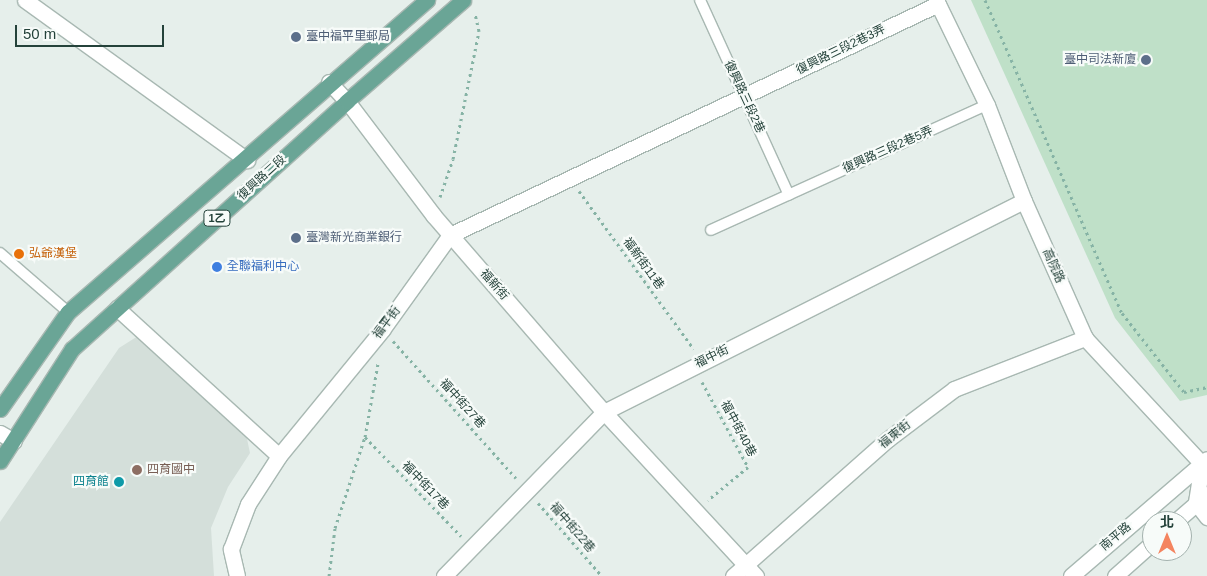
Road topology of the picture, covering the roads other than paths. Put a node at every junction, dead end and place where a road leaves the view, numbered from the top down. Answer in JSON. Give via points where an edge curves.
{"nodes":[{"id":1,"x":25,"y":0,"type":"edge"},
{"id":2,"x":426,"y":0,"type":"edge"},
{"id":3,"x":700,"y":0,"type":"edge"},
{"id":4,"x":937,"y":2,"type":"edge"},
{"id":5,"x":468,"y":4,"type":"edge"},
{"id":6,"x":329,"y":82,"type":"junction"},
{"id":7,"x":744,"y":97,"type":"junction"},
{"id":8,"x":346,"y":101,"type":"junction"},
{"id":9,"x":987,"y":104,"type":"junction"},
{"id":10,"x":246,"y":160,"type":"junction"},
{"id":11,"x":789,"y":195,"type":"junction"},
{"id":12,"x":1024,"y":201,"type":"junction"},
{"id":13,"x":712,"y":230,"type":"dead end"},
{"id":14,"x":450,"y":235,"type":"junction"},
{"id":15,"x":0,"y":252,"type":"edge"},
{"id":16,"x":117,"y":308,"type":"junction"},
{"id":17,"x":68,"y":312,"type":"junction"},
{"id":18,"x":1086,"y":338,"type":"junction"},
{"id":19,"x":0,"y":409,"type":"edge"},
{"id":20,"x":604,"y":412,"type":"junction"},
{"id":21,"x":0,"y":433,"type":"edge"},
{"id":22,"x":14,"y":441,"type":"junction"},
{"id":23,"x":279,"y":456,"type":"junction"},
{"id":24,"x":0,"y":460,"type":"edge"},
{"id":25,"x":1205,"y":462,"type":"edge"},
{"id":26,"x":1201,"y":498,"type":"edge"},
{"id":27,"x":1187,"y":511,"type":"edge"},
{"id":28,"x":1207,"y":517,"type":"edge"},
{"id":29,"x":1142,"y":552,"type":"edge"},
{"id":30,"x":751,"y":570,"type":"edge"},
{"id":31,"x":237,"y":576,"type":"edge"},
{"id":32,"x":444,"y":576,"type":"edge"},
{"id":33,"x":732,"y":576,"type":"edge"},
{"id":34,"x":1071,"y":576,"type":"edge"},
{"id":35,"x":1115,"y":576,"type":"edge"}],
"edges":[{"from":1,"to":10,"type":"street"},
{"from":2,"to":6,"type":"main road","name":"復興路二段","number":"1乙"},
{"from":3,"to":7,"type":"lane","name":"復興路三段2巷"},
{"from":4,"to":7,"type":"street","name":"復興路三段2巷3弄"},
{"from":4,"to":9,"type":"street","name":"高院路"},
{"from":5,"to":8,"type":"main road","name":"復興路二段","number":"1乙"},
{"from":6,"to":8,"type":"street"},
{"from":6,"to":10,"type":"main road","name":"復興路二段","number":"1乙"},
{"from":7,"to":11,"type":"lane","name":"復興路三段2巷"},
{"from":7,"to":14,"type":"street"},
{"from":8,"to":14,"type":"street"},
{"from":8,"to":16,"type":"main road","name":"復興路二段","number":"1乙"},
{"from":9,"to":11,"type":"lane","name":"復興路三段2巷5弄"},
{"from":9,"to":12,"type":"street","name":"高院路"},
{"from":10,"to":17,"type":"main road","name":"復興路二段","number":"1乙"},
{"from":11,"to":13,"type":"lane","name":"復興路三段2巷5弄"},
{"from":12,"to":18,"type":"street","name":"高院路"},
{"from":12,"to":20,"type":"street","name":"福中街"},
{"from":14,"to":20,"type":"street","name":"福新街"},
{"from":14,"to":23,"type":"street","name":"福平街","via":[[382,330]]},
{"from":15,"to":17,"type":"lane"},
{"from":16,"to":22,"type":"main road","name":"復興路二段","number":"1乙","via":[[72,350]]},
{"from":16,"to":23,"type":"street"},
{"from":17,"to":19,"type":"main road","name":"復興路二段","number":"1乙"},
{"from":18,"to":25,"type":"street","name":"高院路"},
{"from":18,"to":30,"type":"street","name":"福東街","via":[[954,389],[888,439]]},
{"from":20,"to":30,"type":"street","name":"福新街"},
{"from":20,"to":32,"type":"street","name":"福中街"},
{"from":21,"to":22,"type":"street"},
{"from":22,"to":24,"type":"main road","name":"復興路二段","number":"1乙"},
{"from":23,"to":31,"type":"street","name":"福平街","via":[[248,504],[231,549]]},
{"from":25,"to":26,"type":"street"},
{"from":25,"to":34,"type":"street","name":"南平路"},
{"from":26,"to":27,"type":"street"},
{"from":26,"to":28,"type":"street"},
{"from":29,"to":35,"type":"street"},
{"from":30,"to":33,"type":"street","name":"福東街"}]}
